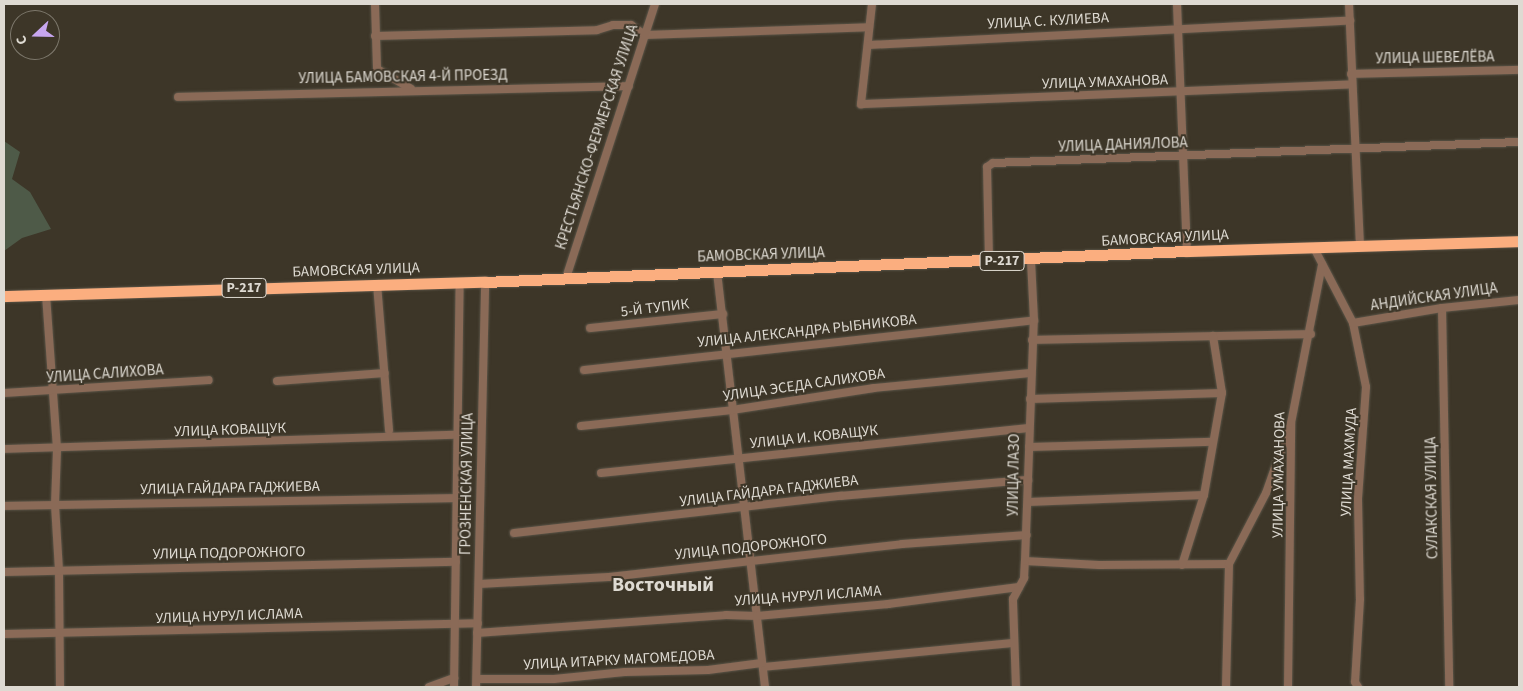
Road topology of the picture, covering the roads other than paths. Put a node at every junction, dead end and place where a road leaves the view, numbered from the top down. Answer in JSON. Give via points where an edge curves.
{"nodes":[{"id":1,"x":375,"y":4,"type":"edge"},
{"id":2,"x":654,"y":4,"type":"edge"},
{"id":3,"x":872,"y":4,"type":"edge"},
{"id":4,"x":1177,"y":4,"type":"edge"},
{"id":5,"x":1349,"y":4,"type":"edge"},
{"id":6,"x":1350,"y":21,"type":"junction"},
{"id":7,"x":869,"y":27,"type":"junction"},
{"id":8,"x":1178,"y":27,"type":"junction"},
{"id":9,"x":645,"y":35,"type":"junction"},
{"id":10,"x":375,"y":36,"type":"junction"},
{"id":11,"x":869,"y":44,"type":"junction"},
{"id":12,"x":1519,"y":70,"type":"edge"},
{"id":13,"x":1351,"y":74,"type":"junction"},
{"id":14,"x":1351,"y":84,"type":"junction"},
{"id":15,"x":628,"y":86,"type":"junction"},
{"id":16,"x":413,"y":90,"type":"junction"},
{"id":17,"x":1180,"y":93,"type":"junction"},
{"id":18,"x":178,"y":97,"type":"dead end"},
{"id":19,"x":1519,"y":142,"type":"edge"},
{"id":20,"x":1354,"y":150,"type":"junction"},
{"id":21,"x":1183,"y":157,"type":"junction"},
{"id":22,"x":1519,"y":241,"type":"edge"},
{"id":23,"x":1360,"y":246,"type":"junction"},
{"id":24,"x":1314,"y":248,"type":"junction"},
{"id":25,"x":1187,"y":251,"type":"junction"},
{"id":26,"x":1031,"y":260,"type":"junction"},
{"id":27,"x":989,"y":261,"type":"junction"},
{"id":28,"x":1322,"y":265,"type":"junction"},
{"id":29,"x":717,"y":272,"type":"junction"},
{"id":30,"x":566,"y":278,"type":"junction"},
{"id":31,"x":460,"y":282,"type":"junction"},
{"id":32,"x":485,"y":282,"type":"junction"},
{"id":33,"x":377,"y":284,"type":"junction"},
{"id":34,"x":46,"y":295,"type":"junction"},
{"id":35,"x":4,"y":296,"type":"edge"},
{"id":36,"x":1519,"y":300,"type":"edge"},
{"id":37,"x":1442,"y":308,"type":"junction"},
{"id":38,"x":723,"y":314,"type":"junction"},
{"id":39,"x":1034,"y":320,"type":"junction"},
{"id":40,"x":1353,"y":323,"type":"junction"},
{"id":41,"x":590,"y":328,"type":"dead end"},
{"id":42,"x":1311,"y":334,"type":"junction"},
{"id":43,"x":1213,"y":336,"type":"junction"},
{"id":44,"x":1032,"y":340,"type":"junction"},
{"id":45,"x":727,"y":354,"type":"junction"},
{"id":46,"x":584,"y":370,"type":"dead end"},
{"id":47,"x":385,"y":373,"type":"junction"},
{"id":48,"x":1031,"y":373,"type":"junction"},
{"id":49,"x":209,"y":380,"type":"dead end"},
{"id":50,"x":277,"y":381,"type":"dead end"},
{"id":51,"x":54,"y":392,"type":"junction"},
{"id":52,"x":1222,"y":393,"type":"junction"},
{"id":53,"x":4,"y":394,"type":"edge"},
{"id":54,"x":1030,"y":399,"type":"junction"},
{"id":55,"x":732,"y":410,"type":"junction"},
{"id":56,"x":1291,"y":423,"type":"junction"},
{"id":57,"x":581,"y":426,"type":"dead end"},
{"id":58,"x":1029,"y":428,"type":"junction"},
{"id":59,"x":389,"y":431,"type":"dead end"},
{"id":60,"x":458,"y":435,"type":"junction"},
{"id":61,"x":1213,"y":442,"type":"junction"},
{"id":62,"x":1029,"y":446,"type":"junction"},
{"id":63,"x":4,"y":449,"type":"edge"},
{"id":64,"x":57,"y":450,"type":"junction"},
{"id":65,"x":738,"y":459,"type":"junction"},
{"id":66,"x":601,"y":473,"type":"dead end"},
{"id":67,"x":1028,"y":480,"type":"junction"},
{"id":68,"x":1204,"y":495,"type":"junction"},
{"id":69,"x":457,"y":498,"type":"junction"},
{"id":70,"x":1028,"y":502,"type":"junction"},
{"id":71,"x":55,"y":505,"type":"junction"},
{"id":72,"x":4,"y":506,"type":"edge"},
{"id":73,"x":745,"y":508,"type":"junction"},
{"id":74,"x":514,"y":534,"type":"dead end"},
{"id":75,"x":1027,"y":535,"type":"junction"},
{"id":76,"x":751,"y":560,"type":"junction"},
{"id":77,"x":1025,"y":561,"type":"junction"},
{"id":78,"x":456,"y":562,"type":"junction"},
{"id":79,"x":1229,"y":564,"type":"junction"},
{"id":80,"x":1182,"y":565,"type":"junction"},
{"id":81,"x":4,"y":572,"type":"edge"},
{"id":82,"x":59,"y":572,"type":"junction"},
{"id":83,"x":478,"y":584,"type":"junction"},
{"id":84,"x":1020,"y":588,"type":"junction"},
{"id":85,"x":757,"y":616,"type":"junction"},
{"id":86,"x":455,"y":623,"type":"junction"},
{"id":87,"x":478,"y":623,"type":"junction"},
{"id":88,"x":478,"y":633,"type":"junction"},
{"id":89,"x":4,"y":634,"type":"edge"},
{"id":90,"x":61,"y":634,"type":"junction"},
{"id":91,"x":1014,"y":643,"type":"junction"},
{"id":92,"x":763,"y":665,"type":"junction"},
{"id":93,"x":454,"y":678,"type":"junction"},
{"id":94,"x":477,"y":683,"type":"edge"},
{"id":95,"x":60,"y":687,"type":"edge"},
{"id":96,"x":429,"y":687,"type":"edge"},
{"id":97,"x":454,"y":687,"type":"edge"},
{"id":98,"x":765,"y":687,"type":"edge"},
{"id":99,"x":1016,"y":687,"type":"edge"},
{"id":100,"x":1226,"y":687,"type":"edge"},
{"id":101,"x":1288,"y":687,"type":"edge"},
{"id":102,"x":1358,"y":687,"type":"edge"},
{"id":103,"x":1449,"y":687,"type":"edge"}],
"edges":[{"from":1,"to":10,"type":"street"},
{"from":2,"to":9,"type":"street","name":"КРЕСТЬЯНСКО-ФЕРМЕРСКАЯ УЛИЦА"},
{"from":3,"to":7,"type":"street"},
{"from":4,"to":8,"type":"street"},
{"from":5,"to":6,"type":"street"},
{"from":6,"to":8,"type":"street","name":"УЛИЦА С. КУЛИЕВА"},
{"from":6,"to":13,"type":"street"},
{"from":7,"to":9,"type":"street"},
{"from":7,"to":11,"type":"street"},
{"from":8,"to":11,"type":"street","name":"УЛИЦА С. КУЛИЕВА"},
{"from":8,"to":17,"type":"street"},
{"from":9,"to":10,"type":"street","via":[[631,25],[613,25],[597,30]]},
{"from":9,"to":15,"type":"street","name":"КРЕСТЬЯНСКО-ФЕРМЕРСКАЯ УЛИЦА"},
{"from":10,"to":16,"type":"street","via":[[378,69]]},
{"from":11,"to":17,"type":"street","name":"УЛИЦА УМАХАНОВА","via":[[861,104]]},
{"from":12,"to":13,"type":"street","name":"УЛИЦА ШЕВЕЛЁВА"},
{"from":13,"to":14,"type":"street"},
{"from":14,"to":17,"type":"street","name":"УЛИЦА УМАХАНОВА"},
{"from":14,"to":20,"type":"street"},
{"from":15,"to":16,"type":"street","name":"УЛИЦА БАМОВСКАЯ 4-Й ПРОЕЗД"},
{"from":15,"to":30,"type":"street","name":"КРЕСТЬЯНСКО-ФЕРМЕРСКАЯ УЛИЦА"},
{"from":16,"to":18,"type":"street","name":"УЛИЦА БАМОВСКАЯ 4-Й ПРОЕЗД"},
{"from":17,"to":21,"type":"street"},
{"from":19,"to":20,"type":"street","name":"УЛИЦА ДАНИЯЛОВА"},
{"from":20,"to":21,"type":"street","name":"УЛИЦА ДАНИЯЛОВА"},
{"from":20,"to":23,"type":"street"},
{"from":21,"to":25,"type":"street"},
{"from":21,"to":27,"type":"street","name":"УЛИЦА ДАНИЯЛОВА","via":[[993,163],[987,167]]},
{"from":22,"to":23,"type":"highway","name":"БАМОВСКАЯ УЛИЦА","number":"Р-217"},
{"from":23,"to":24,"type":"highway","name":"БАМОВСКАЯ УЛИЦА","number":"Р-217"},
{"from":24,"to":25,"type":"highway","name":"БАМОВСКАЯ УЛИЦА","number":"Р-217"},
{"from":24,"to":28,"type":"street","name":"УЛИЦА МАХМУДА"},
{"from":25,"to":26,"type":"highway","name":"БАМОВСКАЯ УЛИЦА","number":"Р-217"},
{"from":26,"to":27,"type":"highway","name":"БАМОВСКАЯ УЛИЦА","number":"Р-217"},
{"from":26,"to":39,"type":"street","name":"УЛИЦА ЛАЗО"},
{"from":27,"to":29,"type":"highway","name":"БАМОВСКАЯ УЛИЦА","number":"Р-217"},
{"from":28,"to":40,"type":"street","name":"УЛИЦА МАХМУДА"},
{"from":28,"to":42,"type":"street","name":"УЛИЦА УМАХАНОВА"},
{"from":29,"to":30,"type":"highway","name":"БАМОВСКАЯ УЛИЦА","number":"Р-217"},
{"from":29,"to":38,"type":"street"},
{"from":30,"to":32,"type":"highway","name":"БАМОВСКАЯ УЛИЦА","number":"Р-217"},
{"from":31,"to":32,"type":"highway","name":"БАМОВСКАЯ УЛИЦА","number":"Р-217"},
{"from":31,"to":33,"type":"highway","name":"БАМОВСКАЯ УЛИЦА","number":"Р-217"},
{"from":31,"to":60,"type":"street","name":"ГРОЗНЕНСКАЯ УЛИЦА"},
{"from":32,"to":83,"type":"street","name":"ГРОЗНЕНСКАЯ УЛИЦА"},
{"from":33,"to":34,"type":"highway","name":"БАМОВСКАЯ УЛИЦА","number":"Р-217"},
{"from":33,"to":47,"type":"street"},
{"from":34,"to":35,"type":"highway","name":"БАМОВСКАЯ УЛИЦА","number":"Р-217"},
{"from":34,"to":51,"type":"street"},
{"from":36,"to":37,"type":"street","name":"АНДИЙСКАЯ УЛИЦА"},
{"from":37,"to":40,"type":"street","name":"АНДИЙСКАЯ УЛИЦА"},
{"from":37,"to":103,"type":"street","name":"СУЛАКСКАЯ УЛИЦА"},
{"from":38,"to":41,"type":"street","name":"5-Й ТУПИК"},
{"from":38,"to":45,"type":"street"},
{"from":39,"to":44,"type":"street","name":"УЛИЦА ЛАЗО"},
{"from":39,"to":45,"type":"street","name":"УЛИЦА АЛЕКСАНДРА РЫБНИКОВА"},
{"from":40,"to":102,"type":"street","name":"УЛИЦА МАХМУДА","via":[[1366,388],[1358,499],[1360,598],[1355,682]]},
{"from":42,"to":43,"type":"street"},
{"from":42,"to":56,"type":"street","name":"УЛИЦА УМАХАНОВА"},
{"from":43,"to":44,"type":"street"},
{"from":43,"to":52,"type":"street"},
{"from":44,"to":48,"type":"street","name":"УЛИЦА ЛАЗО"},
{"from":45,"to":46,"type":"street","name":"УЛИЦА АЛЕКСАНДРА РЫБНИКОВА"},
{"from":45,"to":55,"type":"street"},
{"from":47,"to":50,"type":"street"},
{"from":47,"to":59,"type":"street"},
{"from":48,"to":54,"type":"street","name":"УЛИЦА ЛАЗО"},
{"from":48,"to":55,"type":"street","name":"УЛИЦА ЭСЕДА САЛИХОВА","via":[[874,388]]},
{"from":49,"to":51,"type":"street","name":"УЛИЦА САЛИХОВА"},
{"from":51,"to":53,"type":"street","name":"УЛИЦА САЛИХОВА"},
{"from":51,"to":64,"type":"street"},
{"from":52,"to":54,"type":"street"},
{"from":52,"to":61,"type":"street"},
{"from":54,"to":58,"type":"street","name":"УЛИЦА ЛАЗО"},
{"from":55,"to":57,"type":"street","name":"УЛИЦА ЭСЕДА САЛИХОВА"},
{"from":55,"to":65,"type":"street"},
{"from":56,"to":79,"type":"street","via":[[1266,493]]},
{"from":56,"to":101,"type":"street","name":"УЛИЦА УМАХАНОВА"},
{"from":58,"to":62,"type":"street","name":"УЛИЦА ЛАЗО"},
{"from":58,"to":65,"type":"street","name":"УЛИЦА И. КОВАЩУК"},
{"from":60,"to":64,"type":"street","name":"УЛИЦА КОВАЩУК"},
{"from":60,"to":69,"type":"street","name":"ГРОЗНЕНСКАЯ УЛИЦА"},
{"from":61,"to":62,"type":"street"},
{"from":61,"to":68,"type":"street"},
{"from":62,"to":67,"type":"street","name":"УЛИЦА ЛАЗО"},
{"from":63,"to":64,"type":"street","name":"УЛИЦА КОВАЩУК"},
{"from":64,"to":71,"type":"street"},
{"from":65,"to":66,"type":"street","name":"УЛИЦА И. КОВАЩУК"},
{"from":65,"to":73,"type":"street"},
{"from":67,"to":70,"type":"street","name":"УЛИЦА ЛАЗО"},
{"from":67,"to":73,"type":"street","name":"УЛИЦА ГАЙДАРА ГАДЖИЕВА"},
{"from":68,"to":70,"type":"street"},
{"from":68,"to":80,"type":"street"},
{"from":69,"to":71,"type":"street","name":"УЛИЦА ГАЙДАРА ГАДЖИЕВА"},
{"from":69,"to":78,"type":"street","name":"ГРОЗНЕНСКАЯ УЛИЦА"},
{"from":70,"to":75,"type":"street","name":"УЛИЦА ЛАЗО"},
{"from":71,"to":72,"type":"street","name":"УЛИЦА ГАЙДАРА ГАДЖИЕВА"},
{"from":71,"to":82,"type":"street"},
{"from":73,"to":74,"type":"street","name":"УЛИЦА ГАЙДАРА ГАДЖИЕВА"},
{"from":73,"to":76,"type":"street"},
{"from":75,"to":76,"type":"street","name":"УЛИЦА ПОДОРОЖНОГО"},
{"from":75,"to":77,"type":"street","name":"УЛИЦА ЛАЗО"},
{"from":76,"to":83,"type":"street","name":"УЛИЦА ПОДОРОЖНОГО","via":[[609,577]]},
{"from":76,"to":85,"type":"street"},
{"from":77,"to":80,"type":"street"},
{"from":77,"to":84,"type":"street","name":"УЛИЦА ЛАЗО"},
{"from":78,"to":82,"type":"street","name":"УЛИЦА ПОДОРОЖНОГО"},
{"from":78,"to":86,"type":"street","name":"ГРОЗНЕНСКАЯ УЛИЦА"},
{"from":79,"to":80,"type":"street"},
{"from":79,"to":100,"type":"street"},
{"from":81,"to":82,"type":"street","name":"УЛИЦА ПОДОРОЖНОГО"},
{"from":82,"to":90,"type":"street"},
{"from":83,"to":87,"type":"street","name":"ГРОЗНЕНСКАЯ УЛИЦА"},
{"from":84,"to":85,"type":"street","name":"УЛИЦА НУРУЛ ИСЛАМА"},
{"from":84,"to":91,"type":"street","name":"УЛИЦА ЛАЗО","via":[[1013,599]]},
{"from":85,"to":88,"type":"street","name":"УЛИЦА НУРУЛ ИСЛАМА"},
{"from":85,"to":92,"type":"street"},
{"from":86,"to":87,"type":"street","name":"УЛИЦА НУРУЛ ИСЛАМА"},
{"from":86,"to":90,"type":"street","name":"УЛИЦА НУРУЛ ИСЛАМА"},
{"from":86,"to":93,"type":"street","name":"ГРОЗНЕНСКАЯ УЛИЦА"},
{"from":87,"to":88,"type":"street","name":"ГРОЗНЕНСКАЯ УЛИЦА"},
{"from":88,"to":94,"type":"street","name":"ГРОЗНЕНСКАЯ УЛИЦА"},
{"from":89,"to":90,"type":"street","name":"УЛИЦА НУРУЛ ИСЛАМА"},
{"from":90,"to":95,"type":"street"},
{"from":91,"to":92,"type":"street","name":"УЛИЦА ИТАРКУ МАГОМЕДОВА"},
{"from":91,"to":99,"type":"street","name":"УЛИЦА ЛАЗО"},
{"from":92,"to":94,"type":"street","name":"УЛИЦА ИТАРКУ МАГОМЕДОВА"},
{"from":92,"to":98,"type":"street"},
{"from":93,"to":96,"type":"street"},
{"from":93,"to":97,"type":"street","name":"ГРОЗНЕНСКАЯ УЛИЦА"}]}
